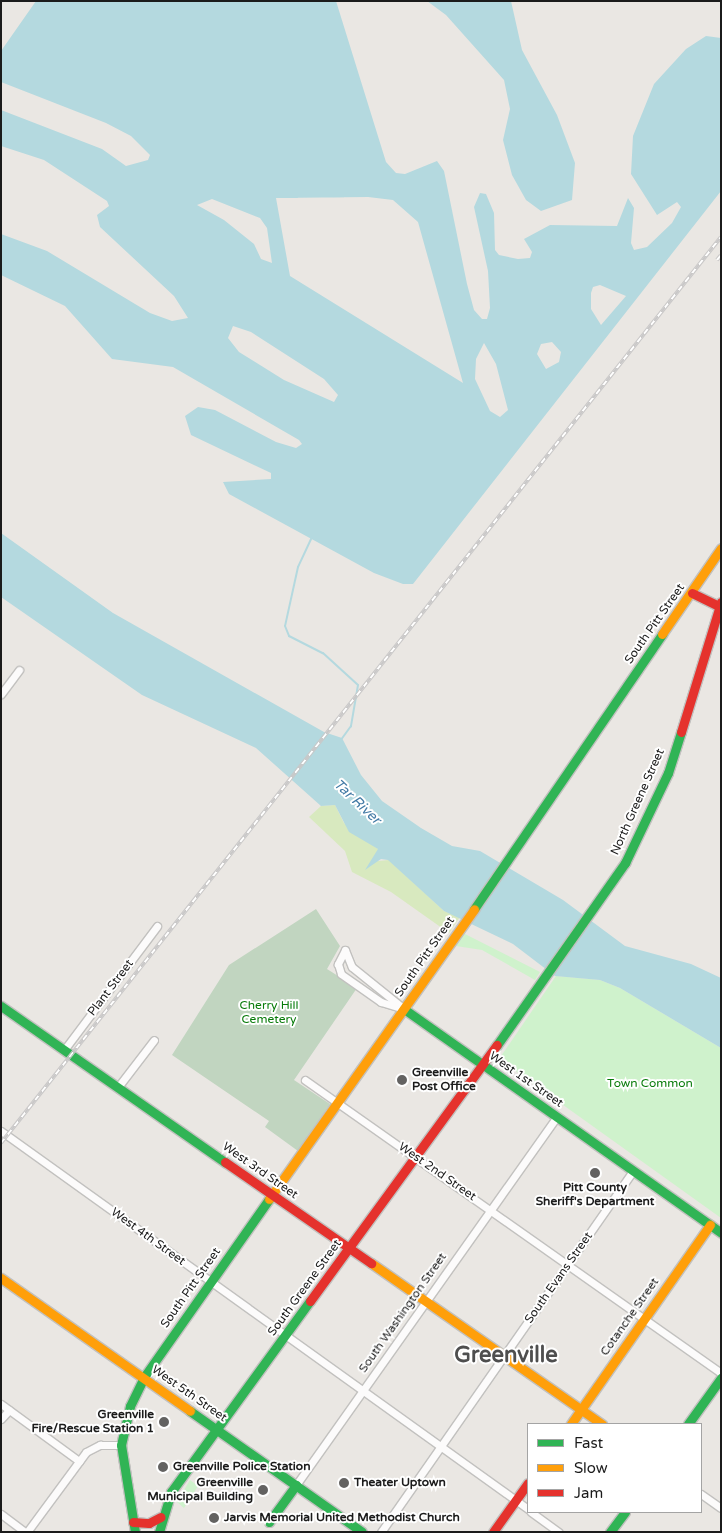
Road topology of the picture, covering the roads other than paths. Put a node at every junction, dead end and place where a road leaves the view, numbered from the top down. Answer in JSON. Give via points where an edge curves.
{"nodes":[{"id":1,"x":721,"y":548,"type":"edge"},
{"id":2,"x":692,"y":593,"type":"junction"},
{"id":3,"x":720,"y":604,"type":"edge"},
{"id":4,"x":19,"y":670,"type":"dead end"},
{"id":5,"x":1,"y":694,"type":"edge"},
{"id":6,"x":157,"y":926,"type":"dead end"},
{"id":7,"x":351,"y":965,"type":"junction"},
{"id":8,"x":339,"y":967,"type":"junction"},
{"id":9,"x":375,"y":984,"type":"junction"},
{"id":10,"x":369,"y":993,"type":"junction"},
{"id":11,"x":1,"y":1006,"type":"edge"},
{"id":12,"x":404,"y":1009,"type":"junction"},
{"id":13,"x":154,"y":1040,"type":"dead end"},
{"id":14,"x":64,"y":1050,"type":"junction"},
{"id":15,"x":483,"y":1064,"type":"junction"},
{"id":16,"x":305,"y":1080,"type":"dead end"},
{"id":17,"x":118,"y":1087,"type":"junction"},
{"id":18,"x":338,"y":1103,"type":"junction"},
{"id":19,"x":557,"y":1117,"type":"junction"},
{"id":20,"x":1,"y":1131,"type":"edge"},
{"id":21,"x":416,"y":1157,"type":"junction"},
{"id":22,"x":633,"y":1171,"type":"junction"},
{"id":23,"x":273,"y":1195,"type":"junction"},
{"id":24,"x":491,"y":1210,"type":"junction"},
{"id":25,"x":710,"y":1225,"type":"junction"},
{"id":26,"x":721,"y":1233,"type":"edge"},
{"id":27,"x":350,"y":1248,"type":"junction"},
{"id":28,"x":568,"y":1264,"type":"junction"},
{"id":29,"x":1,"y":1278,"type":"edge"},
{"id":30,"x":210,"y":1281,"type":"junction"},
{"id":31,"x":426,"y":1302,"type":"junction"},
{"id":32,"x":645,"y":1318,"type":"junction"},
{"id":33,"x":286,"y":1336,"type":"junction"},
{"id":34,"x":504,"y":1356,"type":"junction"},
{"id":35,"x":721,"y":1373,"type":"edge"},
{"id":36,"x":144,"y":1377,"type":"junction"},
{"id":37,"x":721,"y":1378,"type":"edge"},
{"id":38,"x":362,"y":1392,"type":"junction"},
{"id":39,"x":1,"y":1404,"type":"edge"},
{"id":40,"x":580,"y":1409,"type":"junction"},
{"id":41,"x":9,"y":1410,"type":"junction"},
{"id":42,"x":1,"y":1420,"type":"edge"},
{"id":43,"x":572,"y":1423,"type":"edge"},
{"id":44,"x":601,"y":1423,"type":"edge"},
{"id":45,"x":689,"y":1423,"type":"edge"},
{"id":46,"x":217,"y":1429,"type":"junction"},
{"id":47,"x":121,"y":1445,"type":"junction"},
{"id":48,"x":440,"y":1448,"type":"junction"},
{"id":49,"x":79,"y":1461,"type":"junction"},
{"id":50,"x":296,"y":1485,"type":"junction"},
{"id":51,"x":527,"y":1485,"type":"edge"},
{"id":52,"x":702,"y":1495,"type":"edge"},
{"id":53,"x":516,"y":1500,"type":"junction"},
{"id":54,"x":527,"y":1508,"type":"edge"},
{"id":55,"x":721,"y":1508,"type":"edge"},
{"id":56,"x":533,"y":1513,"type":"edge"},
{"id":57,"x":624,"y":1513,"type":"edge"},
{"id":58,"x":1,"y":1514,"type":"edge"},
{"id":59,"x":161,"y":1516,"type":"junction"},
{"id":60,"x":268,"y":1522,"type":"dead end"},
{"id":61,"x":134,"y":1527,"type":"edge"},
{"id":62,"x":26,"y":1532,"type":"edge"},
{"id":63,"x":159,"y":1532,"type":"edge"},
{"id":64,"x":362,"y":1532,"type":"edge"},
{"id":65,"x":381,"y":1532,"type":"edge"},
{"id":66,"x":493,"y":1532,"type":"edge"},
{"id":67,"x":559,"y":1532,"type":"edge"},
{"id":68,"x":610,"y":1532,"type":"edge"}],
"edges":[{"from":1,"to":2,"type":"main road","name":"South Pitt Street"},
{"from":2,"to":3,"type":"main road"},
{"from":2,"to":12,"type":"main road","name":"South Pitt Street"},
{"from":3,"to":15,"type":"main road","name":"North Greene Street","via":[[677,746],[625,862]]},
{"from":4,"to":5,"type":"street"},
{"from":6,"to":14,"type":"street","name":"Plant Street"},
{"from":7,"to":8,"type":"street"},
{"from":7,"to":8,"type":"street","via":[[345,950]]},
{"from":7,"to":9,"type":"street"},
{"from":8,"to":10,"type":"street"},
{"from":9,"to":10,"type":"street"},
{"from":9,"to":12,"type":"street"},
{"from":10,"to":12,"type":"street"},
{"from":11,"to":14,"type":"main road","name":"West 3rd Street"},
{"from":12,"to":15,"type":"main road","name":"West 1st Street"},
{"from":12,"to":18,"type":"main road","name":"South Pitt Street"},
{"from":13,"to":17,"type":"street"},
{"from":14,"to":17,"type":"main road","name":"West 3rd Street"},
{"from":15,"to":19,"type":"main road","name":"West 1st Street"},
{"from":15,"to":21,"type":"main road","name":"South Greene Street"},
{"from":16,"to":18,"type":"street","name":"West 2nd Street"},
{"from":17,"to":23,"type":"main road","name":"West 3rd Street"},
{"from":18,"to":21,"type":"street","name":"West 2nd Street"},
{"from":18,"to":23,"type":"main road","name":"South Pitt Street"},
{"from":19,"to":22,"type":"main road","name":"West 1st Street"},
{"from":19,"to":24,"type":"street","name":"South Washington Street"},
{"from":20,"to":30,"type":"street","name":"West 4th Street"},
{"from":21,"to":24,"type":"street","name":"West 2nd Street"},
{"from":21,"to":27,"type":"main road","name":"South Greene Street"},
{"from":22,"to":25,"type":"main road","name":"West 1st Street"},
{"from":22,"to":28,"type":"street","name":"South Evans Street"},
{"from":23,"to":27,"type":"main road","name":"West 3rd Street"},
{"from":23,"to":30,"type":"main road","name":"South Pitt Street"},
{"from":24,"to":28,"type":"street","name":"West 2nd Street"},
{"from":24,"to":31,"type":"street","name":"South Washington Street"},
{"from":25,"to":26,"type":"main road","name":"West 1st Street"},
{"from":25,"to":32,"type":"main road","name":"Cotanche Street"},
{"from":27,"to":31,"type":"main road","name":"West 3rd Street"},
{"from":27,"to":33,"type":"main road","name":"South Greene Street"},
{"from":28,"to":32,"type":"street","name":"West 2nd Street"},
{"from":28,"to":34,"type":"street","name":"South Evans Street"},
{"from":29,"to":36,"type":"main road","name":"West 5th Street"},
{"from":30,"to":33,"type":"street","name":"West 4th Street"},
{"from":30,"to":36,"type":"main road","name":"South Pitt Street"},
{"from":31,"to":34,"type":"main road","name":"West 3rd Street"},
{"from":31,"to":38,"type":"street","name":"South Washington Street"},
{"from":32,"to":35,"type":"street","name":"West 2nd Street"},
{"from":32,"to":40,"type":"main road","name":"Cotanche Street"},
{"from":33,"to":38,"type":"street","name":"West 4th Street"},
{"from":33,"to":46,"type":"main road","name":"South Greene Street"},
{"from":34,"to":40,"type":"main road","name":"West 3rd Street"},
{"from":34,"to":48,"type":"street","name":"South Evans Street"},
{"from":36,"to":46,"type":"main road","name":"West 5th Street"},
{"from":36,"to":47,"type":"main road","name":"South Pitt Street","via":[[130,1406]]},
{"from":37,"to":45,"type":"main road"},
{"from":38,"to":48,"type":"street","name":"West 4th Street"},
{"from":38,"to":50,"type":"street","name":"South Washington Street"},
{"from":39,"to":41,"type":"street"},
{"from":40,"to":43,"type":"main road","name":"Cotanche Street"},
{"from":40,"to":44,"type":"main road","name":"West 3rd Street"},
{"from":41,"to":42,"type":"street"},
{"from":41,"to":49,"type":"street"},
{"from":46,"to":50,"type":"main road","name":"West 5th Street"},
{"from":46,"to":59,"type":"main road","name":"South Greene Street","via":[[172,1492]]},
{"from":47,"to":49,"type":"street","via":[[96,1446]]},
{"from":47,"to":61,"type":"main road"},
{"from":48,"to":53,"type":"street","name":"West 4th Street"},
{"from":48,"to":65,"type":"street","name":"South Evans Street"},
{"from":49,"to":62,"type":"street"},
{"from":50,"to":60,"type":"main road","name":"South Washington Street"},
{"from":50,"to":64,"type":"main road","name":"West 5th Street"},
{"from":51,"to":53,"type":"main road"},
{"from":52,"to":55,"type":"street"},
{"from":53,"to":54,"type":"street","name":"West 4th Street"},
{"from":53,"to":66,"type":"main road"},
{"from":56,"to":67,"type":"street"},
{"from":57,"to":68,"type":"main road"},
{"from":58,"to":62,"type":"street"},
{"from":59,"to":61,"type":"main road"},
{"from":59,"to":63,"type":"main road","name":"South Greene Street"}]}
